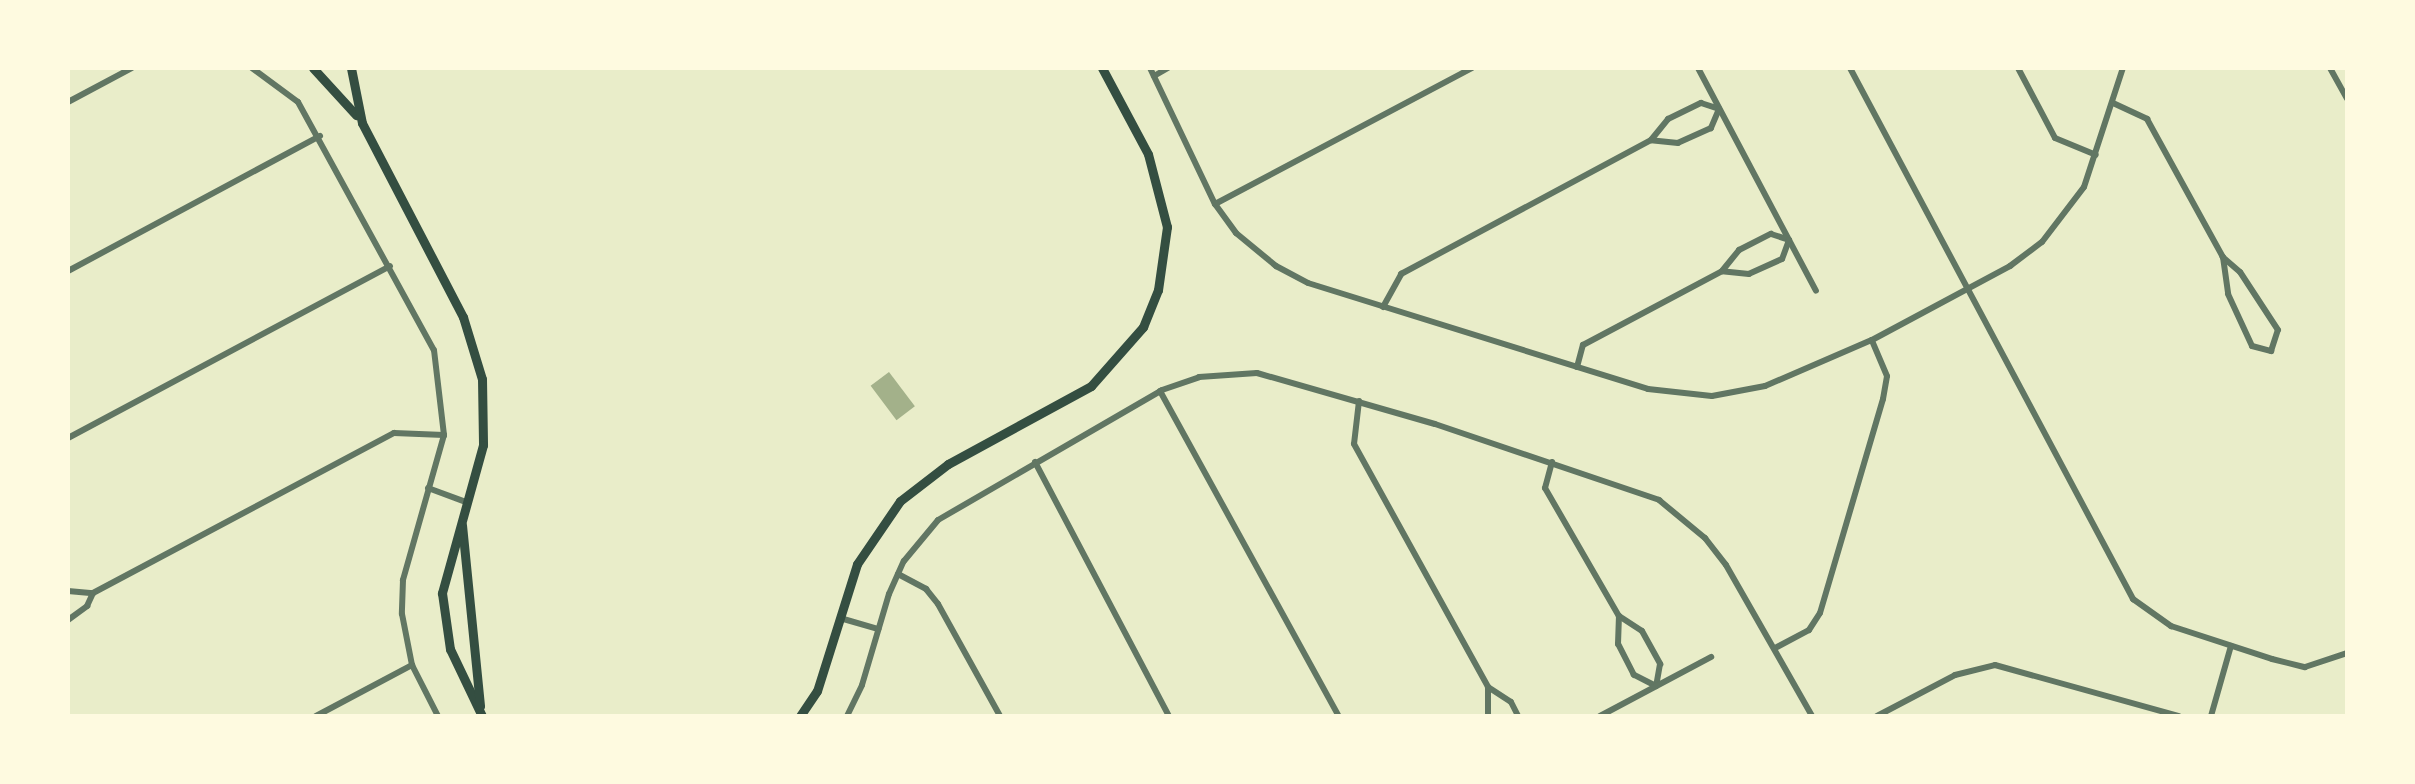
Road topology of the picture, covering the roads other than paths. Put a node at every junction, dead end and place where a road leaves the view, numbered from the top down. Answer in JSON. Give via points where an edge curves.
{"nodes":[{"id":1,"x":132,"y":68,"type":"edge"},
{"id":2,"x":252,"y":68,"type":"edge"},
{"id":3,"x":313,"y":68,"type":"edge"},
{"id":4,"x":351,"y":68,"type":"edge"},
{"id":5,"x":1102,"y":68,"type":"edge"},
{"id":6,"x":1150,"y":68,"type":"edge"},
{"id":7,"x":1168,"y":68,"type":"edge"},
{"id":8,"x":1472,"y":68,"type":"edge"},
{"id":9,"x":1698,"y":68,"type":"edge"},
{"id":10,"x":1850,"y":68,"type":"edge"},
{"id":11,"x":2018,"y":68,"type":"edge"},
{"id":12,"x":2123,"y":68,"type":"edge"},
{"id":13,"x":2330,"y":68,"type":"edge"},
{"id":14,"x":1154,"y":76,"type":"junction"},
{"id":15,"x":2347,"y":99,"type":"edge"},
{"id":16,"x":68,"y":102,"type":"edge"},
{"id":17,"x":2113,"y":103,"type":"junction"},
{"id":18,"x":1719,"y":109,"type":"junction"},
{"id":19,"x":362,"y":123,"type":"junction"},
{"id":20,"x":320,"y":136,"type":"junction"},
{"id":21,"x":1651,"y":140,"type":"junction"},
{"id":22,"x":2096,"y":155,"type":"junction"},
{"id":23,"x":1215,"y":204,"type":"junction"},
{"id":24,"x":1789,"y":240,"type":"junction"},
{"id":25,"x":2223,"y":257,"type":"junction"},
{"id":26,"x":390,"y":266,"type":"junction"},
{"id":27,"x":68,"y":271,"type":"edge"},
{"id":28,"x":1722,"y":271,"type":"junction"},
{"id":29,"x":1967,"y":289,"type":"junction"},
{"id":30,"x":1816,"y":291,"type":"dead end"},
{"id":31,"x":1383,"y":307,"type":"junction"},
{"id":32,"x":1872,"y":340,"type":"junction"},
{"id":33,"x":1577,"y":367,"type":"junction"},
{"id":34,"x":1160,"y":391,"type":"junction"},
{"id":35,"x":1359,"y":401,"type":"junction"},
{"id":36,"x":444,"y":435,"type":"junction"},
{"id":37,"x":68,"y":438,"type":"edge"},
{"id":38,"x":1035,"y":462,"type":"junction"},
{"id":39,"x":1552,"y":462,"type":"junction"},
{"id":40,"x":428,"y":488,"type":"junction"},
{"id":41,"x":466,"y":502,"type":"junction"},
{"id":42,"x":461,"y":518,"type":"junction"},
{"id":43,"x":898,"y":574,"type":"junction"},
{"id":44,"x":68,"y":591,"type":"edge"},
{"id":45,"x":93,"y":593,"type":"junction"},
{"id":46,"x":1619,"y":616,"type":"junction"},
{"id":47,"x":840,"y":618,"type":"junction"},
{"id":48,"x":68,"y":620,"type":"edge"},
{"id":49,"x":878,"y":629,"type":"junction"},
{"id":50,"x":2231,"y":646,"type":"junction"},
{"id":51,"x":1777,"y":647,"type":"junction"},
{"id":52,"x":2347,"y":653,"type":"edge"},
{"id":53,"x":1711,"y":657,"type":"dead end"},
{"id":54,"x":412,"y":665,"type":"junction"},
{"id":55,"x":1656,"y":686,"type":"junction"},
{"id":56,"x":1488,"y":687,"type":"junction"},
{"id":57,"x":481,"y":715,"type":"edge"},
{"id":58,"x":316,"y":716,"type":"edge"},
{"id":59,"x":438,"y":716,"type":"edge"},
{"id":60,"x":800,"y":716,"type":"edge"},
{"id":61,"x":847,"y":716,"type":"edge"},
{"id":62,"x":1000,"y":716,"type":"edge"},
{"id":63,"x":1169,"y":716,"type":"edge"},
{"id":64,"x":1339,"y":716,"type":"edge"},
{"id":65,"x":1488,"y":716,"type":"edge"},
{"id":66,"x":1518,"y":716,"type":"edge"},
{"id":67,"x":1600,"y":716,"type":"edge"},
{"id":68,"x":1812,"y":716,"type":"edge"},
{"id":69,"x":1877,"y":716,"type":"edge"},
{"id":70,"x":2179,"y":716,"type":"edge"},
{"id":71,"x":2211,"y":716,"type":"edge"}],
"edges":[{"from":1,"to":16,"type":"street"},
{"from":2,"to":20,"type":"street","via":[[298,102]]},
{"from":3,"to":19,"type":"main road"},
{"from":4,"to":19,"type":"main road"},
{"from":5,"to":47,"type":"main road","via":[[1148,154],[1167,227],[1158,290],[1143,327],[1091,386],[948,464],[900,501],[857,564]]},
{"from":6,"to":14,"type":"street"},
{"from":7,"to":14,"type":"street"},
{"from":8,"to":23,"type":"street"},
{"from":9,"to":18,"type":"street"},
{"from":10,"to":29,"type":"street"},
{"from":11,"to":22,"type":"street","via":[[2055,138]]},
{"from":12,"to":17,"type":"street"},
{"from":13,"to":15,"type":"street"},
{"from":14,"to":23,"type":"street"},
{"from":17,"to":22,"type":"street"},
{"from":17,"to":25,"type":"street","via":[[2147,119]]},
{"from":18,"to":21,"type":"street","via":[[1701,103],[1668,119]]},
{"from":18,"to":21,"type":"street","via":[[1711,128],[1678,143]]},
{"from":18,"to":24,"type":"street"},
{"from":19,"to":41,"type":"main road","via":[[476,352],[483,445]]},
{"from":20,"to":26,"type":"street"},
{"from":20,"to":27,"type":"street"},
{"from":21,"to":31,"type":"street","via":[[1401,274]]},
{"from":22,"to":29,"type":"street","via":[[2066,216],[2042,242]]},
{"from":23,"to":31,"type":"street","via":[[1236,233],[1276,266],[1308,283]]},
{"from":24,"to":28,"type":"street","via":[[1771,234],[1739,250]]},
{"from":24,"to":28,"type":"street","via":[[1782,259],[1749,274]]},
{"from":24,"to":30,"type":"street"},
{"from":25,"to":25,"type":"street","via":[[2228,294],[2252,346],[2271,351],[2278,330],[2240,272]]},
{"from":26,"to":36,"type":"street","via":[[434,350]]},
{"from":26,"to":37,"type":"street"},
{"from":28,"to":33,"type":"street","via":[[1583,345]]},
{"from":29,"to":32,"type":"street"},
{"from":29,"to":50,"type":"street","via":[[2133,599],[2171,626]]},
{"from":31,"to":33,"type":"street"},
{"from":32,"to":33,"type":"street","via":[[1765,386],[1712,396],[1648,389]]},
{"from":32,"to":51,"type":"street","via":[[1887,376],[1883,399],[1820,613],[1809,630]]},
{"from":34,"to":35,"type":"street","via":[[1199,377],[1257,373]]},
{"from":34,"to":38,"type":"street"},
{"from":34,"to":64,"type":"street"},
{"from":35,"to":39,"type":"street"},
{"from":35,"to":56,"type":"street","via":[[1354,444]]},
{"from":36,"to":40,"type":"street"},
{"from":36,"to":45,"type":"street","via":[[394,433]]},
{"from":38,"to":43,"type":"street","via":[[938,520]]},
{"from":38,"to":63,"type":"street"},
{"from":39,"to":46,"type":"street","via":[[1545,488]]},
{"from":39,"to":51,"type":"street","via":[[1629,487],[1685,519],[1726,565]]},
{"from":40,"to":41,"type":"street"},
{"from":40,"to":54,"type":"street","via":[[403,580],[402,614]]},
{"from":41,"to":42,"type":"main road"},
{"from":42,"to":57,"type":"main road"},
{"from":42,"to":57,"type":"main road","via":[[446,567],[444,618],[450,649]]},
{"from":43,"to":49,"type":"street"},
{"from":43,"to":62,"type":"street","via":[[926,589],[938,604]]},
{"from":44,"to":45,"type":"street"},
{"from":45,"to":48,"type":"street","via":[[87,606]]},
{"from":46,"to":55,"type":"street","via":[[1642,631],[1660,664]]},
{"from":46,"to":55,"type":"street","via":[[1618,644],[1634,675]]},
{"from":47,"to":49,"type":"street"},
{"from":47,"to":60,"type":"main road","via":[[817,691]]},
{"from":49,"to":61,"type":"street"},
{"from":50,"to":52,"type":"street","via":[[2305,667]]},
{"from":50,"to":71,"type":"street"},
{"from":51,"to":68,"type":"street"},
{"from":53,"to":55,"type":"street"},
{"from":54,"to":58,"type":"street"},
{"from":54,"to":59,"type":"street"},
{"from":55,"to":67,"type":"street"},
{"from":56,"to":65,"type":"street"},
{"from":56,"to":66,"type":"street","via":[[1511,702]]},
{"from":69,"to":70,"type":"street","via":[[1955,675],[1995,665]]}]}
